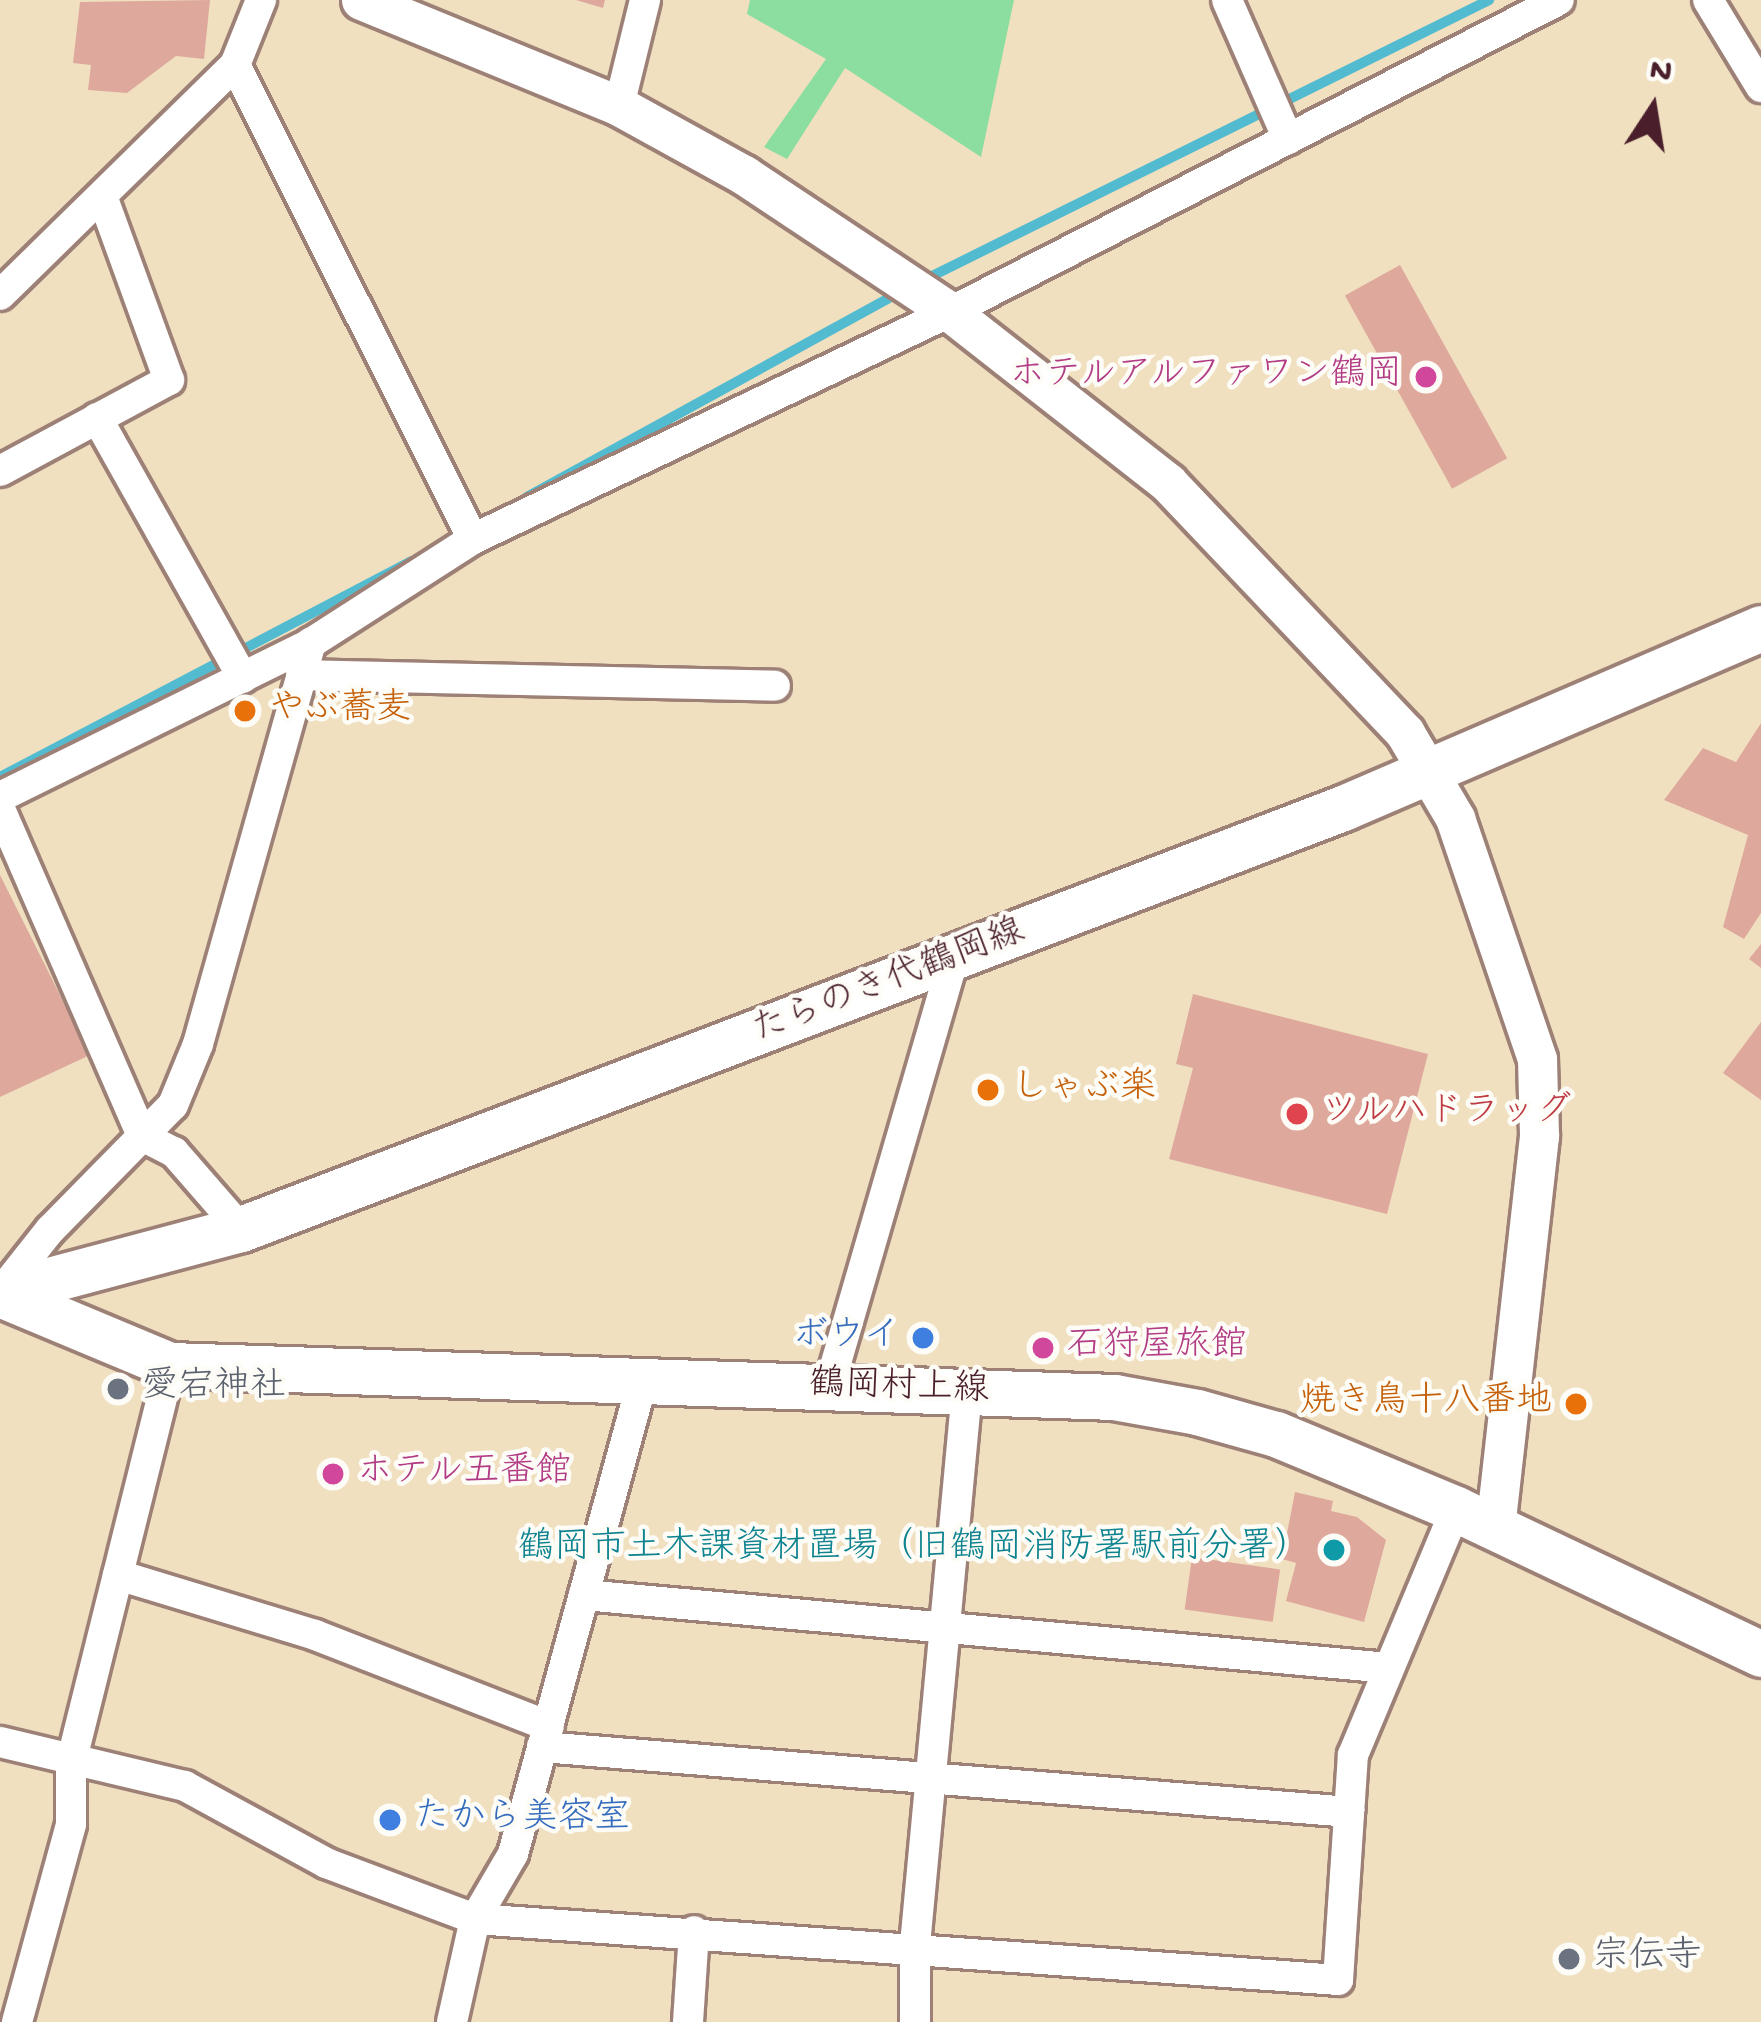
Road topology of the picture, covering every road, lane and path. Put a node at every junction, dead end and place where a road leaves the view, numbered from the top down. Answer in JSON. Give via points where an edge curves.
{"nodes":[{"id":1,"x":261,"y":0,"type":"edge"},
{"id":2,"x":361,"y":0,"type":"edge"},
{"id":3,"x":644,"y":0,"type":"edge"},
{"id":4,"x":1227,"y":0,"type":"edge"},
{"id":5,"x":1559,"y":0,"type":"edge"},
{"id":6,"x":1708,"y":0,"type":"edge"},
{"id":7,"x":235,"y":65,"type":"junction"},
{"id":8,"x":1761,"y":87,"type":"edge"},
{"id":9,"x":620,"y":106,"type":"junction"},
{"id":10,"x":1288,"y":139,"type":"junction"},
{"id":11,"x":104,"y":202,"type":"junction"},
{"id":12,"x":0,"y":296,"type":"edge"},
{"id":13,"x":950,"y":312,"type":"junction"},
{"id":14,"x":98,"y":418,"type":"junction"},
{"id":15,"x":0,"y":471,"type":"edge"},
{"id":16,"x":473,"y":539,"type":"junction"},
{"id":17,"x":1761,"y":628,"type":"edge"},
{"id":18,"x":311,"y":643,"type":"junction"},
{"id":19,"x":301,"y":675,"type":"junction"},
{"id":20,"x":243,"y":678,"type":"junction"},
{"id":21,"x":775,"y":686,"type":"dead end"},
{"id":22,"x":1430,"y":773,"type":"junction"},
{"id":23,"x":0,"y":796,"type":"edge"},
{"id":24,"x":0,"y":809,"type":"edge"},
{"id":25,"x":952,"y":960,"type":"junction"},
{"id":26,"x":142,"y":1136,"type":"junction"},
{"id":27,"x":241,"y":1229,"type":"junction"},
{"id":28,"x":0,"y":1293,"type":"edge"},
{"id":29,"x":170,"y":1365,"type":"junction"},
{"id":30,"x":642,"y":1383,"type":"junction"},
{"id":31,"x":830,"y":1388,"type":"junction"},
{"id":32,"x":968,"y":1391,"type":"junction"},
{"id":33,"x":1475,"y":1518,"type":"junction"},
{"id":34,"x":118,"y":1575,"type":"junction"},
{"id":35,"x":584,"y":1595,"type":"junction"},
{"id":36,"x":945,"y":1628,"type":"junction"},
{"id":37,"x":1760,"y":1652,"type":"edge"},
{"id":38,"x":1389,"y":1668,"type":"junction"},
{"id":39,"x":546,"y":1737,"type":"junction"},
{"id":40,"x":0,"y":1742,"type":"edge"},
{"id":41,"x":71,"y":1763,"type":"junction"},
{"id":42,"x":931,"y":1778,"type":"junction"},
{"id":43,"x":1349,"y":1812,"type":"junction"},
{"id":44,"x":475,"y":1918,"type":"junction"},
{"id":45,"x":694,"y":1931,"type":"junction"},
{"id":46,"x":915,"y":1945,"type":"junction"},
{"id":47,"x":17,"y":2022,"type":"edge"},
{"id":48,"x":452,"y":2022,"type":"edge"},
{"id":49,"x":688,"y":2022,"type":"edge"},
{"id":50,"x":915,"y":2022,"type":"edge"}],
"edges":[{"from":1,"to":7,"type":"street"},
{"from":2,"to":9,"type":"street"},
{"from":3,"to":9,"type":"street"},
{"from":4,"to":10,"type":"street"},
{"from":5,"to":10,"type":"street"},
{"from":6,"to":8,"type":"street"},
{"from":7,"to":11,"type":"street"},
{"from":7,"to":16,"type":"street"},
{"from":9,"to":13,"type":"street","via":[[744,175]]},
{"from":10,"to":13,"type":"street"},
{"from":11,"to":12,"type":"street"},
{"from":11,"to":14,"type":"street","via":[[169,380]]},
{"from":13,"to":16,"type":"street"},
{"from":13,"to":22,"type":"street","via":[[1168,483],[1405,733]]},
{"from":14,"to":15,"type":"street"},
{"from":14,"to":20,"type":"street"},
{"from":16,"to":18,"type":"street"},
{"from":17,"to":22,"type":"main road","name":"たらのき代鶴岡線"},
{"from":18,"to":19,"type":"street"},
{"from":18,"to":20,"type":"street"},
{"from":19,"to":21,"type":"street"},
{"from":19,"to":26,"type":"street","via":[[198,1044],[173,1105]]},
{"from":20,"to":23,"type":"street"},
{"from":22,"to":25,"type":"main road","name":"たらのき代鶴岡線"},
{"from":22,"to":33,"type":"street","via":[[1460,830],[1524,1005],[1541,1103]]},
{"from":24,"to":26,"type":"street"},
{"from":25,"to":27,"type":"main road","name":"たらのき代鶴岡線"},
{"from":25,"to":31,"type":"street"},
{"from":26,"to":27,"type":"street","via":[[174,1152]]},
{"from":26,"to":28,"type":"street"},
{"from":27,"to":28,"type":"main road","name":"たらのき代鶴岡線"},
{"from":28,"to":29,"type":"main road","name":"鶴岡村上線"},
{"from":29,"to":30,"type":"main road","name":"鶴岡村上線"},
{"from":29,"to":34,"type":"street"},
{"from":30,"to":31,"type":"main road","name":"鶴岡村上線"},
{"from":30,"to":35,"type":"street"},
{"from":31,"to":32,"type":"main road","name":"鶴岡村上線"},
{"from":32,"to":33,"type":"main road","name":"鶴岡村上線","via":[[1114,1396],[1197,1412],[1276,1434]]},
{"from":32,"to":36,"type":"street"},
{"from":33,"to":37,"type":"main road","name":"鶴岡村上線"},
{"from":33,"to":38,"type":"street"},
{"from":34,"to":39,"type":"street","via":[[315,1635]]},
{"from":34,"to":41,"type":"street"},
{"from":35,"to":36,"type":"street"},
{"from":35,"to":39,"type":"street"},
{"from":36,"to":38,"type":"street"},
{"from":36,"to":42,"type":"street"},
{"from":38,"to":43,"type":"street","via":[[1353,1755]]},
{"from":39,"to":42,"type":"street"},
{"from":39,"to":44,"type":"street","via":[[514,1854]]},
{"from":40,"to":41,"type":"street"},
{"from":41,"to":44,"type":"street","via":[[185,1786],[326,1863]]},
{"from":41,"to":47,"type":"street","via":[[71,1824]]},
{"from":42,"to":43,"type":"street"},
{"from":42,"to":46,"type":"street"},
{"from":43,"to":46,"type":"street","via":[[1337,1980]]},
{"from":44,"to":45,"type":"street"},
{"from":44,"to":48,"type":"street"},
{"from":45,"to":46,"type":"street"},
{"from":45,"to":49,"type":"street"},
{"from":46,"to":50,"type":"street"}]}
